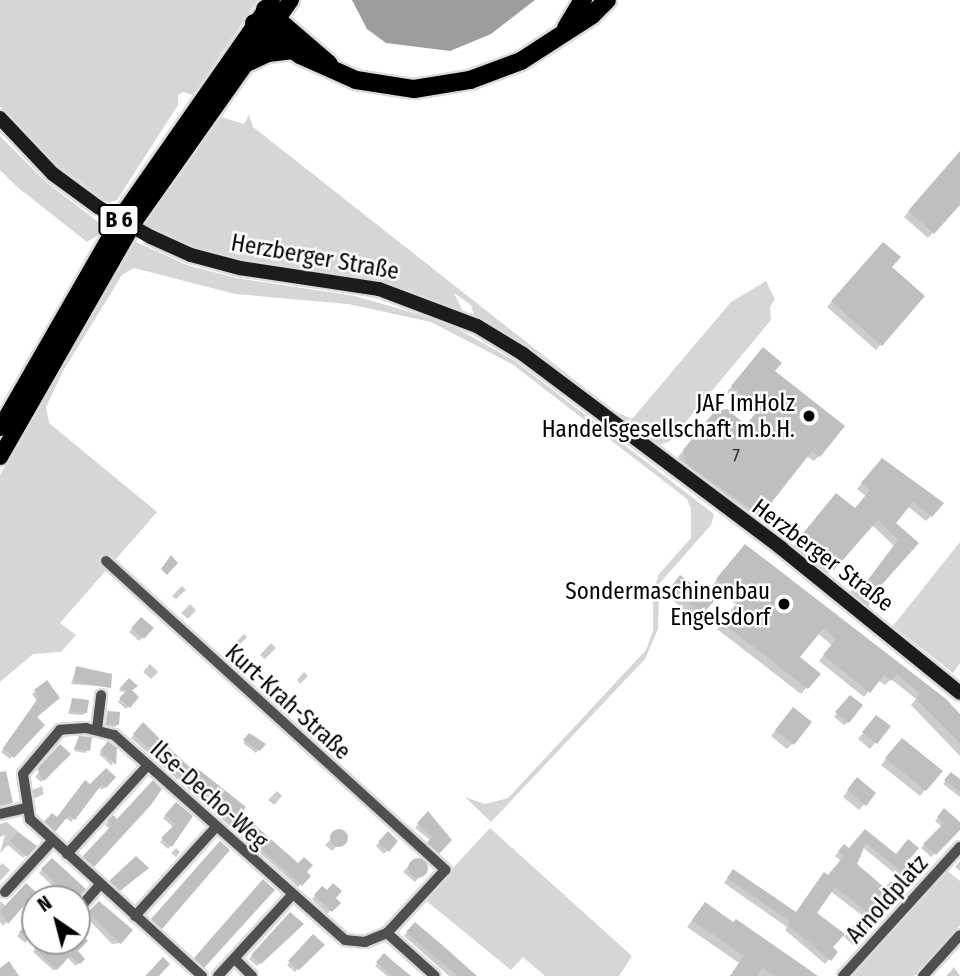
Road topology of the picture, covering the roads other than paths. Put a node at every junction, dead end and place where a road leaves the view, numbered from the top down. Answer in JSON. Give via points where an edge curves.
{"nodes":[{"id":1,"x":291,"y":0,"type":"edge"},
{"id":2,"x":583,"y":0,"type":"edge"},
{"id":3,"x":607,"y":0,"type":"edge"},
{"id":4,"x":267,"y":17,"type":"edge"},
{"id":5,"x":559,"y":36,"type":"junction"},
{"id":6,"x":291,"y":50,"type":"junction"},
{"id":7,"x":242,"y":65,"type":"junction"},
{"id":8,"x":336,"y":72,"type":"junction"},
{"id":9,"x":0,"y":118,"type":"edge"},
{"id":10,"x":0,"y":428,"type":"edge"},
{"id":11,"x":0,"y":457,"type":"edge"},
{"id":12,"x":106,"y":561,"type":"dead end"},
{"id":13,"x":960,"y":693,"type":"edge"},
{"id":14,"x":101,"y":695,"type":"dead end"},
{"id":15,"x":97,"y":730,"type":"junction"},
{"id":16,"x":148,"y":765,"type":"junction"},
{"id":17,"x":26,"y":807,"type":"junction"},
{"id":18,"x":0,"y":814,"type":"edge"},
{"id":19,"x":216,"y":827,"type":"junction"},
{"id":20,"x":51,"y":841,"type":"junction"},
{"id":21,"x":960,"y":847,"type":"edge"},
{"id":22,"x":67,"y":854,"type":"junction"},
{"id":23,"x":100,"y":885,"type":"junction"},
{"id":24,"x":5,"y":892,"type":"dead end"},
{"id":25,"x":91,"y":895,"type":"edge"},
{"id":26,"x":291,"y":896,"type":"junction"},
{"id":27,"x":135,"y":916,"type":"junction"},
{"id":28,"x":387,"y":933,"type":"junction"},
{"id":29,"x":960,"y":935,"type":"edge"},
{"id":30,"x":235,"y":959,"type":"junction"},
{"id":31,"x":202,"y":976,"type":"edge"},
{"id":32,"x":218,"y":976,"type":"edge"},
{"id":33,"x":252,"y":976,"type":"edge"},
{"id":34,"x":435,"y":976,"type":"edge"},
{"id":35,"x":843,"y":976,"type":"edge"},
{"id":36,"x":923,"y":976,"type":"edge"}],
"edges":[{"from":1,"to":4,"type":"main road","number":"B 6"},
{"from":2,"to":5,"type":"highway"},
{"from":3,"to":5,"type":"highway"},
{"from":4,"to":6,"type":"highway"},
{"from":4,"to":7,"type":"main road","number":"B 6"},
{"from":4,"to":8,"type":"highway"},
{"from":4,"to":10,"type":"main road","number":"B 6","via":[[125,211]]},
{"from":5,"to":8,"type":"highway","via":[[504,69],[433,87],[378,86]]},
{"from":6,"to":7,"type":"highway","via":[[268,53]]},
{"from":6,"to":8,"type":"highway"},
{"from":7,"to":11,"type":"main road","number":"B 6","via":[[110,260]]},
{"from":9,"to":13,"type":"main road","name":"Herzberger Straße","bridge":true,"via":[[38,160],[98,208],[191,255],[240,268],[379,289],[444,311],[495,336],[781,548]]},
{"from":12,"to":28,"type":"street","name":"Kurt-Krah-Straße","via":[[445,870]]},
{"from":14,"to":15,"type":"street"},
{"from":15,"to":16,"type":"street","name":"Ilse-Decho-Weg","via":[[114,735]]},
{"from":15,"to":17,"type":"street","name":"Ilse-Decho-Weg","via":[[71,727],[56,733],[23,774]]},
{"from":16,"to":19,"type":"street","name":"Ilse-Decho-Weg"},
{"from":16,"to":22,"type":"street"},
{"from":17,"to":18,"type":"street"},
{"from":17,"to":20,"type":"street","via":[[30,819]]},
{"from":19,"to":26,"type":"street","name":"Ilse-Decho-Weg"},
{"from":19,"to":27,"type":"street"},
{"from":20,"to":22,"type":"street"},
{"from":20,"to":24,"type":"street"},
{"from":21,"to":35,"type":"street","name":"Arnoldplatz"},
{"from":22,"to":23,"type":"street"},
{"from":23,"to":25,"type":"street"},
{"from":23,"to":27,"type":"street"},
{"from":26,"to":28,"type":"street","name":"Ilse-Decho-Weg","via":[[345,940],[365,942]]},
{"from":26,"to":30,"type":"street"},
{"from":27,"to":31,"type":"street"},
{"from":28,"to":34,"type":"street"},
{"from":29,"to":36,"type":"street"},
{"from":30,"to":32,"type":"street"},
{"from":30,"to":33,"type":"street"}]}
